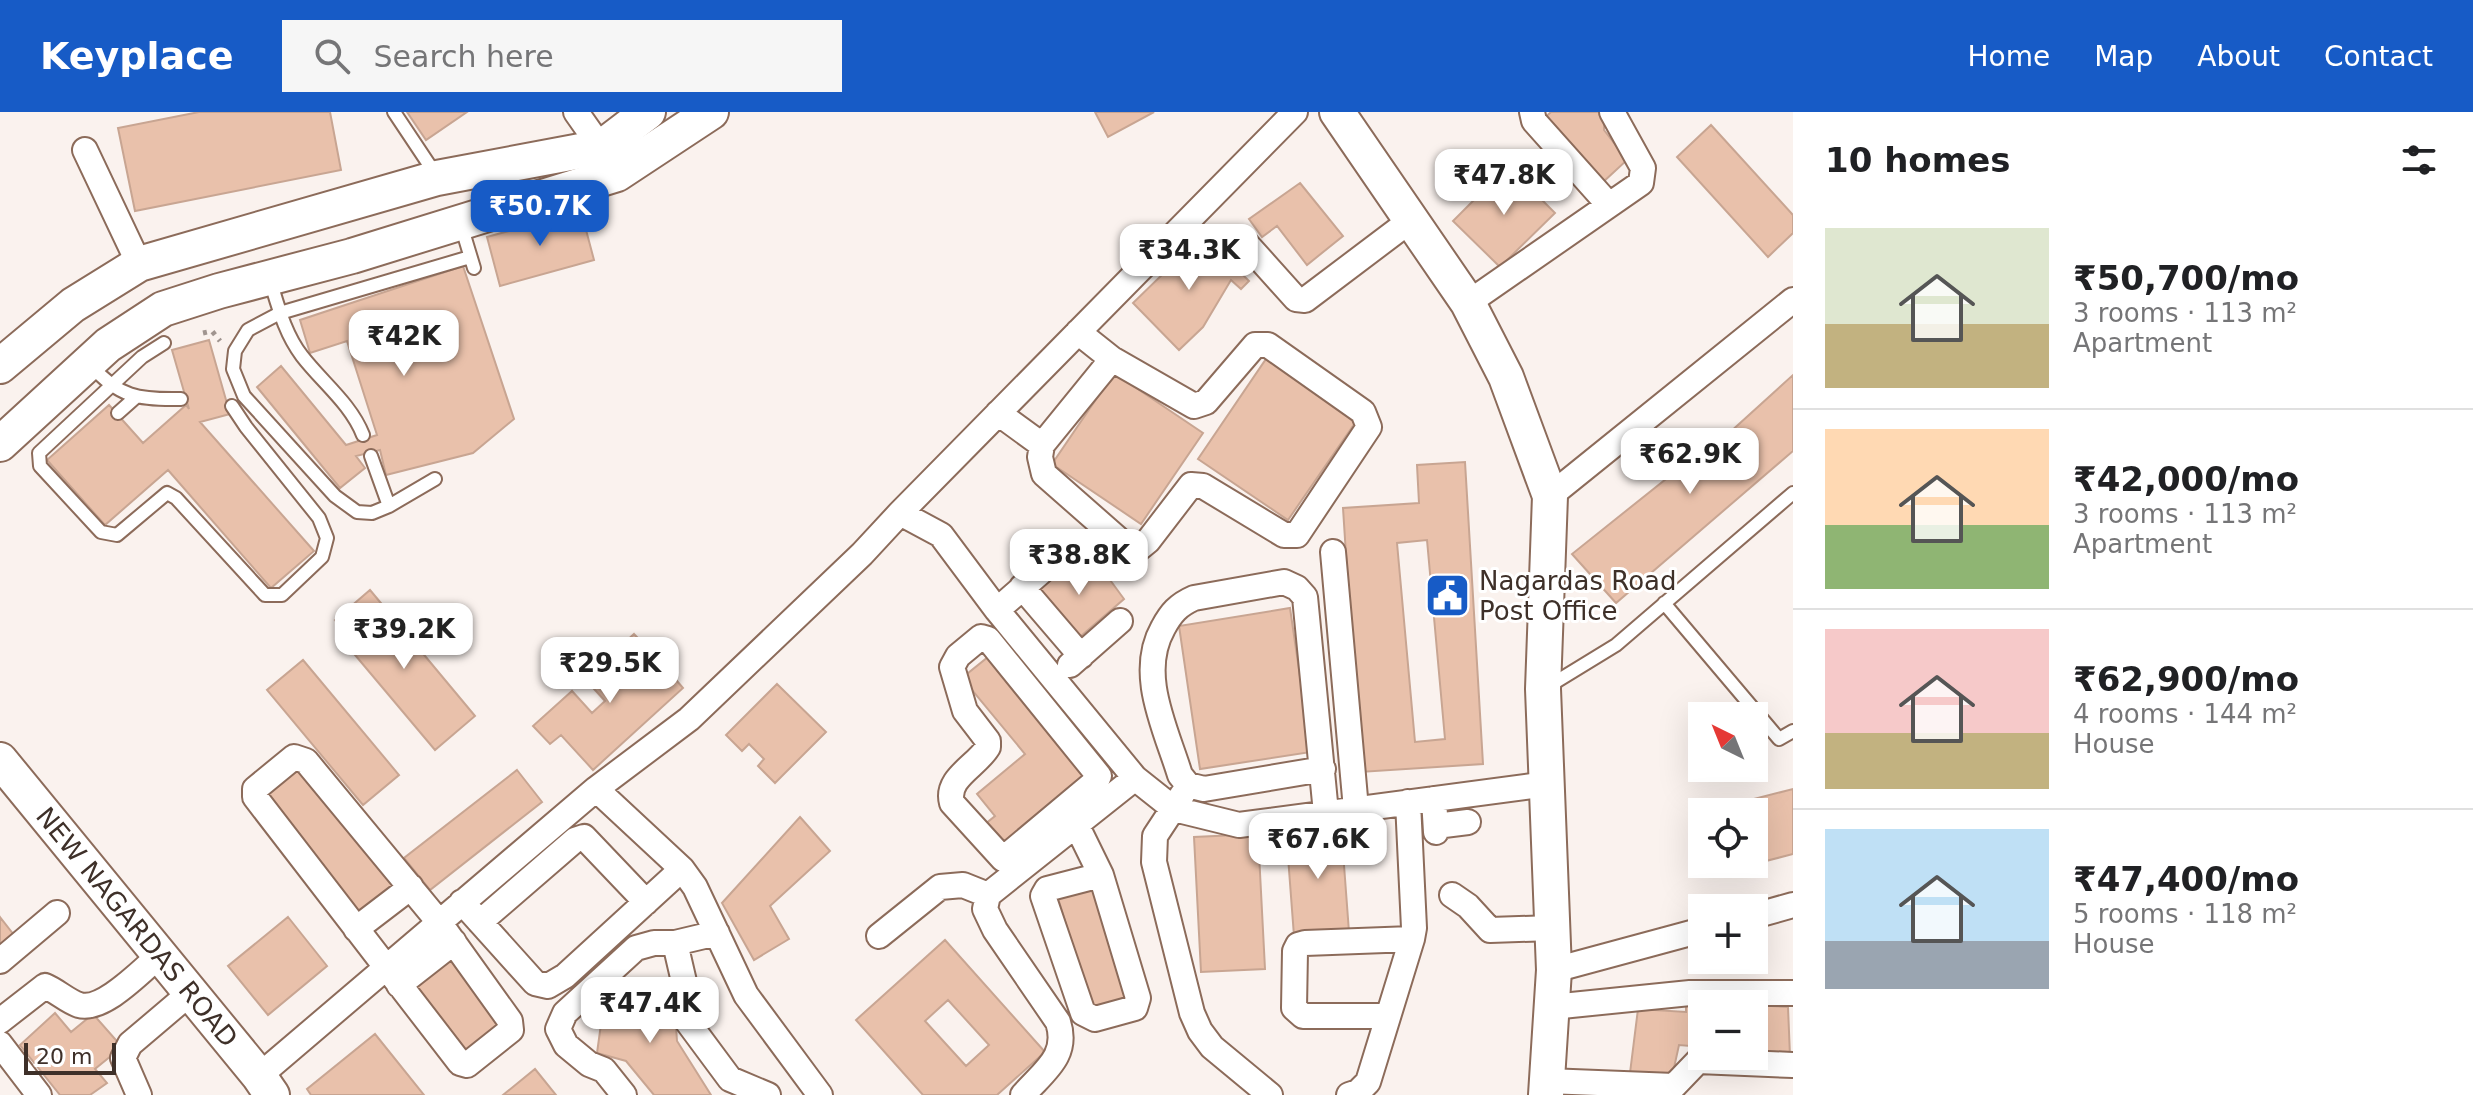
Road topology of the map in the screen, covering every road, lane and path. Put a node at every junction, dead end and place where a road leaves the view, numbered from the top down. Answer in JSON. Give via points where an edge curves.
{"nodes":[{"id":1,"x":394,"y":112,"type":"edge"},
{"id":2,"x":576,"y":112,"type":"edge"},
{"id":3,"x":648,"y":112,"type":"edge"},
{"id":4,"x":711,"y":112,"type":"edge"},
{"id":5,"x":1295,"y":112,"type":"edge"},
{"id":6,"x":1337,"y":112,"type":"edge"},
{"id":7,"x":1532,"y":112,"type":"edge"},
{"id":8,"x":1612,"y":112,"type":"edge"},
{"id":9,"x":85,"y":150,"type":"dead end"},
{"id":10,"x":610,"y":160,"type":"junction"},
{"id":11,"x":437,"y":178,"type":"junction"},
{"id":12,"x":1609,"y":205,"type":"junction"},
{"id":13,"x":1411,"y":220,"type":"junction"},
{"id":14,"x":460,"y":223,"type":"junction"},
{"id":15,"x":1243,"y":240,"type":"dead end"},
{"id":16,"x":139,"y":264,"type":"junction"},
{"id":17,"x":269,"y":277,"type":"junction"},
{"id":18,"x":1793,"y":300,"type":"edge"},
{"id":19,"x":1468,"y":303,"type":"junction"},
{"id":20,"x":280,"y":313,"type":"junction"},
{"id":21,"x":1078,"y":332,"type":"junction"},
{"id":22,"x":164,"y":343,"type":"dead end"},
{"id":23,"x":1112,"y":359,"type":"junction"},
{"id":24,"x":0,"y":366,"type":"edge"},
{"id":25,"x":100,"y":375,"type":"junction"},
{"id":26,"x":136,"y":397,"type":"junction"},
{"id":27,"x":181,"y":399,"type":"dead end"},
{"id":28,"x":232,"y":406,"type":"dead end"},
{"id":29,"x":118,"y":413,"type":"dead end"},
{"id":30,"x":998,"y":413,"type":"junction"},
{"id":31,"x":363,"y":435,"type":"dead end"},
{"id":32,"x":0,"y":444,"type":"edge"},
{"id":33,"x":1042,"y":445,"type":"junction"},
{"id":34,"x":371,"y":456,"type":"dead end"},
{"id":35,"x":435,"y":479,"type":"dead end"},
{"id":36,"x":1793,"y":493,"type":"edge"},
{"id":37,"x":1550,"y":496,"type":"junction"},
{"id":38,"x":389,"y":506,"type":"junction"},
{"id":39,"x":900,"y":513,"type":"junction"},
{"id":40,"x":1333,"y":552,"type":"dead end"},
{"id":41,"x":1093,"y":558,"type":"dead end"},
{"id":42,"x":1022,"y":587,"type":"junction"},
{"id":43,"x":1664,"y":603,"type":"junction"},
{"id":44,"x":997,"y":610,"type":"junction"},
{"id":45,"x":1120,"y":621,"type":"dead end"},
{"id":46,"x":1081,"y":656,"type":"junction"},
{"id":47,"x":1057,"y":684,"type":"junction"},
{"id":48,"x":1543,"y":689,"type":"junction"},
{"id":49,"x":1041,"y":705,"type":"junction"},
{"id":50,"x":1793,"y":731,"type":"edge"},
{"id":51,"x":1105,"y":742,"type":"junction"},
{"id":52,"x":1086,"y":758,"type":"junction"},
{"id":53,"x":0,"y":760,"type":"edge"},
{"id":54,"x":1323,"y":769,"type":"junction"},
{"id":55,"x":1135,"y":778,"type":"junction"},
{"id":56,"x":1547,"y":784,"type":"junction"},
{"id":57,"x":1188,"y":785,"type":"junction"},
{"id":58,"x":596,"y":789,"type":"junction"},
{"id":59,"x":1434,"y":799,"type":"junction"},
{"id":60,"x":1408,"y":802,"type":"junction"},
{"id":61,"x":1174,"y":809,"type":"junction"},
{"id":62,"x":1356,"y":809,"type":"junction"},
{"id":63,"x":1326,"y":813,"type":"junction"},
{"id":64,"x":1468,"y":822,"type":"dead end"},
{"id":65,"x":1076,"y":824,"type":"junction"},
{"id":66,"x":682,"y":869,"type":"junction"},
{"id":67,"x":1101,"y":875,"type":"junction"},
{"id":68,"x":411,"y":887,"type":"junction"},
{"id":69,"x":988,"y":895,"type":"junction"},
{"id":70,"x":1452,"y":895,"type":"dead end"},
{"id":71,"x":462,"y":902,"type":"junction"},
{"id":72,"x":646,"y":902,"type":"junction"},
{"id":73,"x":1793,"y":905,"type":"edge"},
{"id":74,"x":1768,"y":912,"type":"edge"},
{"id":75,"x":57,"y":913,"type":"dead end"},
{"id":76,"x":439,"y":922,"type":"junction"},
{"id":77,"x":480,"y":922,"type":"junction"},
{"id":78,"x":1552,"y":928,"type":"junction"},
{"id":79,"x":356,"y":929,"type":"junction"},
{"id":80,"x":717,"y":933,"type":"junction"},
{"id":81,"x":1688,"y":934,"type":"edge"},
{"id":82,"x":879,"y":936,"type":"dead end"},
{"id":83,"x":1412,"y":939,"type":"junction"},
{"id":84,"x":454,"y":942,"type":"junction"},
{"id":85,"x":675,"y":943,"type":"junction"},
{"id":86,"x":159,"y":956,"type":"junction"},
{"id":87,"x":417,"y":956,"type":"junction"},
{"id":88,"x":0,"y":961,"type":"edge"},
{"id":89,"x":1554,"y":970,"type":"junction"},
{"id":90,"x":392,"y":976,"type":"junction"},
{"id":91,"x":1793,"y":993,"type":"edge"},
{"id":92,"x":189,"y":994,"type":"junction"},
{"id":93,"x":1552,"y":1007,"type":"junction"},
{"id":94,"x":1387,"y":1016,"type":"junction"},
{"id":95,"x":0,"y":1021,"type":"edge"},
{"id":96,"x":0,"y":1044,"type":"edge"},
{"id":97,"x":1793,"y":1065,"type":"edge"},
{"id":98,"x":1546,"y":1088,"type":"edge"},
{"id":99,"x":264,"y":1089,"type":"edge"},
{"id":100,"x":812,"y":1092,"type":"edge"},
{"id":101,"x":39,"y":1095,"type":"edge"},
{"id":102,"x":139,"y":1095,"type":"edge"},
{"id":103,"x":624,"y":1095,"type":"edge"},
{"id":104,"x":768,"y":1095,"type":"edge"},
{"id":105,"x":1023,"y":1095,"type":"edge"},
{"id":106,"x":1270,"y":1095,"type":"edge"},
{"id":107,"x":1349,"y":1095,"type":"edge"}],
"edges":[{"from":1,"to":11,"type":"lane"},
{"from":2,"to":10,"type":"street"},
{"from":3,"to":10,"type":"main road"},
{"from":4,"to":10,"type":"main road"},
{"from":5,"to":21,"type":"street"},
{"from":6,"to":13,"type":"main road"},
{"from":7,"to":12,"type":"street","via":[[1534,121]]},
{"from":8,"to":12,"type":"street","via":[[1644,177]]},
{"from":9,"to":16,"type":"street"},
{"from":10,"to":11,"type":"main road"},
{"from":10,"to":14,"type":"main road"},
{"from":11,"to":16,"type":"main road"},
{"from":12,"to":19,"type":"street"},
{"from":13,"to":15,"type":"street","via":[[1305,300],[1296,299]]},
{"from":13,"to":19,"type":"main road"},
{"from":14,"to":17,"type":"main road"},
{"from":14,"to":20,"type":"lane","via":[[472,263]]},
{"from":16,"to":24,"type":"main road","via":[[73,305]]},
{"from":17,"to":20,"type":"lane"},
{"from":17,"to":25,"type":"main road","via":[[163,309],[108,345]]},
{"from":18,"to":37,"type":"street"},
{"from":19,"to":37,"type":"main road","via":[[1506,377]]},
{"from":20,"to":31,"type":"lane","via":[[299,353],[357,419]]},
{"from":20,"to":38,"type":"lane","via":[[248,330],[235,351],[233,369],[244,396],[335,496],[357,512]]},
{"from":21,"to":23,"type":"street"},
{"from":21,"to":30,"type":"street"},
{"from":22,"to":25,"type":"lane"},
{"from":23,"to":33,"type":"street"},
{"from":23,"to":33,"type":"street","via":[[1194,406],[1206,402],[1255,345],[1268,345],[1363,412],[1369,427],[1297,535],[1284,535],[1203,486],[1191,485],[1137,550],[1127,547],[1044,474]]},
{"from":25,"to":26,"type":"lane"},
{"from":25,"to":28,"type":"lane","via":[[39,453],[40,466],[51,472],[101,532],[117,535],[167,493],[265,595],[282,595],[322,557],[327,538],[319,518]]},
{"from":25,"to":32,"type":"main road"},
{"from":26,"to":27,"type":"lane"},
{"from":26,"to":29,"type":"lane"},
{"from":30,"to":33,"type":"street"},
{"from":30,"to":39,"type":"street"},
{"from":34,"to":38,"type":"lane"},
{"from":35,"to":38,"type":"lane"},
{"from":36,"to":43,"type":"lane"},
{"from":37,"to":48,"type":"main road"},
{"from":39,"to":44,"type":"street","via":[[941,535]]},
{"from":39,"to":58,"type":"street","via":[[689,719]]},
{"from":40,"to":62,"type":"street"},
{"from":41,"to":42,"type":"street","via":[[1077,548],[1066,550]]},
{"from":42,"to":44,"type":"street"},
{"from":42,"to":46,"type":"street"},
{"from":43,"to":48,"type":"lane","via":[[1616,645]]},
{"from":43,"to":50,"type":"lane","via":[[1779,739]]},
{"from":44,"to":47,"type":"street"},
{"from":45,"to":46,"type":"street"},
{"from":46,"to":47,"type":"street"},
{"from":47,"to":49,"type":"street"},
{"from":47,"to":51,"type":"street"},
{"from":48,"to":56,"type":"main road"},
{"from":49,"to":52,"type":"street"},
{"from":49,"to":52,"type":"street","via":[[984,637],[976,638],[953,662],[965,711],[988,747],[950,788],[950,797],[998,856],[1013,853],[1098,779]]},
{"from":51,"to":52,"type":"street"},
{"from":51,"to":55,"type":"street"},
{"from":53,"to":86,"type":"main road","name":"NEW NAGARDAS ROAD"},
{"from":54,"to":57,"type":"street","via":[[1204,789]]},
{"from":54,"to":57,"type":"street","via":[[1305,597],[1284,582],[1180,604],[1154,644],[1152,681],[1180,775]]},
{"from":54,"to":63,"type":"street"},
{"from":55,"to":61,"type":"street"},
{"from":55,"to":65,"type":"street"},
{"from":56,"to":59,"type":"street"},
{"from":56,"to":78,"type":"main road"},
{"from":57,"to":61,"type":"street"},
{"from":58,"to":66,"type":"street"},
{"from":58,"to":71,"type":"street"},
{"from":59,"to":60,"type":"street"},
{"from":59,"to":64,"type":"street","via":[[1436,829]]},
{"from":60,"to":62,"type":"street"},
{"from":60,"to":83,"type":"street"},
{"from":61,"to":63,"type":"street","via":[[1239,825]]},
{"from":61,"to":106,"type":"street","via":[[1155,836],[1154,862],[1192,1013],[1212,1047]]},
{"from":62,"to":63,"type":"street"},
{"from":65,"to":67,"type":"street"},
{"from":65,"to":69,"type":"street"},
{"from":66,"to":72,"type":"street"},
{"from":66,"to":80,"type":"street"},
{"from":67,"to":67,"type":"street","via":[[1138,998],[1135,1008],[1095,1019],[1083,1013],[1043,896],[1047,889]]},
{"from":68,"to":76,"type":"street"},
{"from":68,"to":79,"type":"street"},
{"from":68,"to":79,"type":"street","via":[[306,761],[294,757],[255,789],[255,797]]},
{"from":69,"to":82,"type":"street","via":[[963,885],[940,887]]},
{"from":69,"to":105,"type":"street","via":[[985,909],[995,930],[1063,1036],[1061,1052]]},
{"from":70,"to":78,"type":"street","via":[[1490,930]]},
{"from":71,"to":76,"type":"street"},
{"from":71,"to":77,"type":"street"},
{"from":72,"to":77,"type":"street","via":[[548,986],[535,983]]},
{"from":72,"to":77,"type":"street","via":[[584,837],[536,864]]},
{"from":73,"to":74,"type":"street"},
{"from":75,"to":88,"type":"street"},
{"from":76,"to":84,"type":"street"},
{"from":76,"to":87,"type":"street"},
{"from":78,"to":89,"type":"main road"},
{"from":79,"to":90,"type":"street"},
{"from":80,"to":85,"type":"street"},
{"from":80,"to":100,"type":"street","via":[[746,995]]},
{"from":81,"to":89,"type":"street"},
{"from":83,"to":94,"type":"street"},
{"from":83,"to":94,"type":"street","via":[[1305,943],[1296,948],[1298,1014]]},
{"from":84,"to":87,"type":"street"},
{"from":84,"to":90,"type":"street","via":[[510,1021],[511,1030],[467,1065],[460,1063]]},
{"from":85,"to":103,"type":"street","via":[[636,948],[565,1013],[558,1029],[566,1045],[604,1070]]},
{"from":85,"to":104,"type":"street","via":[[685,986],[684,1017],[730,1079]]},
{"from":86,"to":92,"type":"main road","name":"NEW NAGARDAS ROAD"},
{"from":86,"to":95,"type":"street","via":[[95,1005],[82,1006],[45,986]]},
{"from":87,"to":90,"type":"street"},
{"from":89,"to":93,"type":"main road"},
{"from":90,"to":99,"type":"street"},
{"from":91,"to":93,"type":"street","via":[[1690,993]]},
{"from":92,"to":99,"type":"main road","name":"NEW NAGARDAS ROAD"},
{"from":92,"to":102,"type":"street","via":[[130,1044],[123,1058]]},
{"from":93,"to":98,"type":"main road"},
{"from":94,"to":107,"type":"street","via":[[1368,1082]]},
{"from":96,"to":101,"type":"street"},
{"from":97,"to":98,"type":"street","via":[[1698,1061],[1674,1086]]}]}
